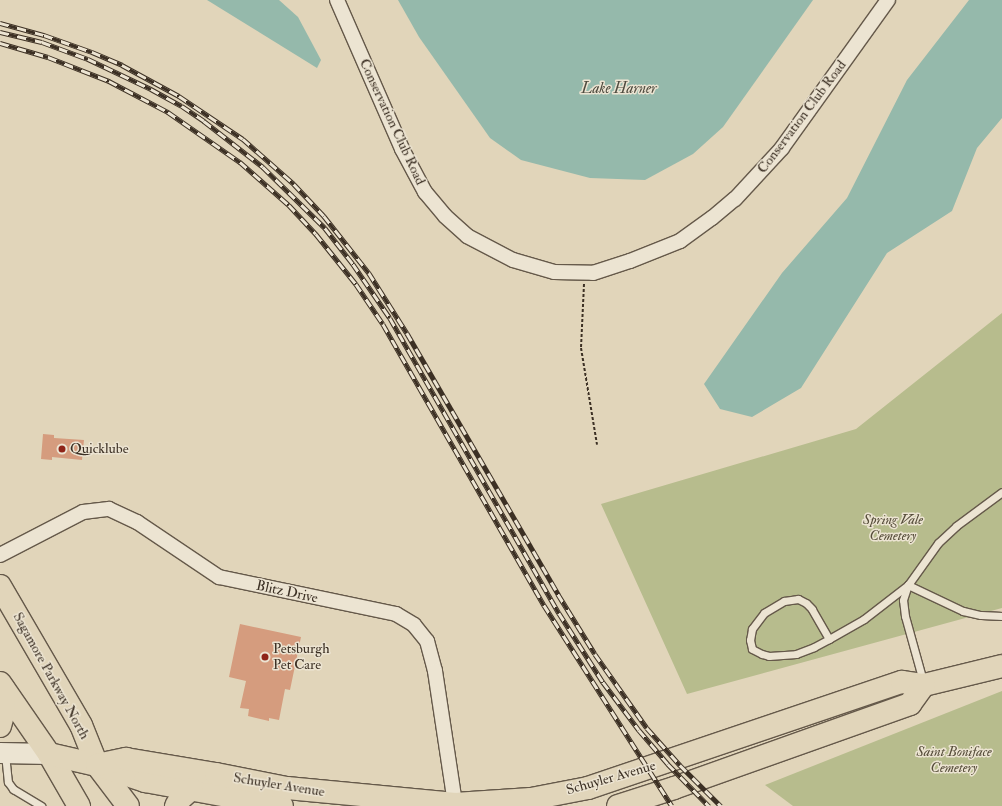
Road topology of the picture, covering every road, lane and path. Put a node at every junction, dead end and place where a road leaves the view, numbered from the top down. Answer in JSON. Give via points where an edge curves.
{"nodes":[{"id":1,"x":337,"y":0,"type":"edge"},
{"id":2,"x":888,"y":0,"type":"edge"},
{"id":3,"x":584,"y":273,"type":"junction"},
{"id":4,"x":597,"y":445,"type":"dead end"},
{"id":5,"x":1002,"y":492,"type":"edge"},
{"id":6,"x":0,"y":554,"type":"edge"},
{"id":7,"x":908,"y":585,"type":"junction"},
{"id":8,"x":0,"y":586,"type":"edge"},
{"id":9,"x":1002,"y":616,"type":"edge"},
{"id":10,"x":829,"y":639,"type":"junction"},
{"id":11,"x":1002,"y":666,"type":"edge"},
{"id":12,"x":1,"y":685,"type":"edge"},
{"id":13,"x":924,"y":685,"type":"junction"},
{"id":14,"x":0,"y":726,"type":"edge"},
{"id":15,"x":3,"y":753,"type":"edge"},
{"id":16,"x":49,"y":754,"type":"junction"},
{"id":17,"x":97,"y":765,"type":"junction"},
{"id":18,"x":191,"y":789,"type":"junction"},
{"id":19,"x":455,"y":805,"type":"edge"},
{"id":20,"x":41,"y":806,"type":"edge"},
{"id":21,"x":79,"y":806,"type":"edge"},
{"id":22,"x":128,"y":806,"type":"edge"},
{"id":23,"x":176,"y":806,"type":"edge"},
{"id":24,"x":282,"y":806,"type":"edge"},
{"id":25,"x":618,"y":806,"type":"edge"}],
"edges":[{"from":1,"to":3,"type":"street","name":"Conservation Club Road","via":[[402,149],[425,192],[445,216],[467,236],[513,260],[554,272]]},
{"from":2,"to":3,"type":"street","name":"Conservation Club Road","via":[[782,148],[735,199],[680,241],[630,261],[593,273]]},
{"from":3,"to":4,"type":"path","via":[[581,348]]},
{"from":5,"to":7,"type":"lane","via":[[956,526],[938,543]]},
{"from":6,"to":19,"type":"street","name":"Blitz Drive","via":[[83,512],[109,508],[137,522],[219,577],[396,614],[414,625],[427,641],[435,671]]},
{"from":7,"to":9,"type":"lane","via":[[963,611]]},
{"from":7,"to":10,"type":"lane","via":[[864,619]]},
{"from":7,"to":13,"type":"lane","via":[[903,600],[905,616]]},
{"from":8,"to":17,"type":"main road","name":"Sagamore Parkway North","via":[[81,725]]},
{"from":10,"to":10,"type":"lane","via":[[796,654],[769,656],[752,649],[750,640],[752,630],[764,613],[784,601],[798,599],[812,609]]},
{"from":11,"to":13,"type":"main road","name":"Schuyler Avenue"},
{"from":12,"to":14,"type":"main road","via":[[4,711]]},
{"from":12,"to":16,"type":"main road"},
{"from":13,"to":19,"type":"main road","name":"Schuyler Avenue","via":[[902,682],[588,788],[531,799]]},
{"from":13,"to":25,"type":"main road","name":"Schuyler Avenue","via":[[910,704]]},
{"from":15,"to":16,"type":"main road","name":"Schuyler Avenue"},
{"from":15,"to":20,"type":"lane","via":[[8,782],[13,789]]},
{"from":16,"to":17,"type":"main road","name":"Schuyler Avenue"},
{"from":16,"to":21,"type":"main road"},
{"from":17,"to":18,"type":"main road","name":"Schuyler Avenue","via":[[144,781]]},
{"from":17,"to":19,"type":"main road","name":"Schuyler Avenue","via":[[126,759],[287,788]]},
{"from":17,"to":22,"type":"main road","name":"Sagamore Parkway North"},
{"from":18,"to":23,"type":"main road"},
{"from":18,"to":24,"type":"main road","name":"Schuyler Avenue"}]}
